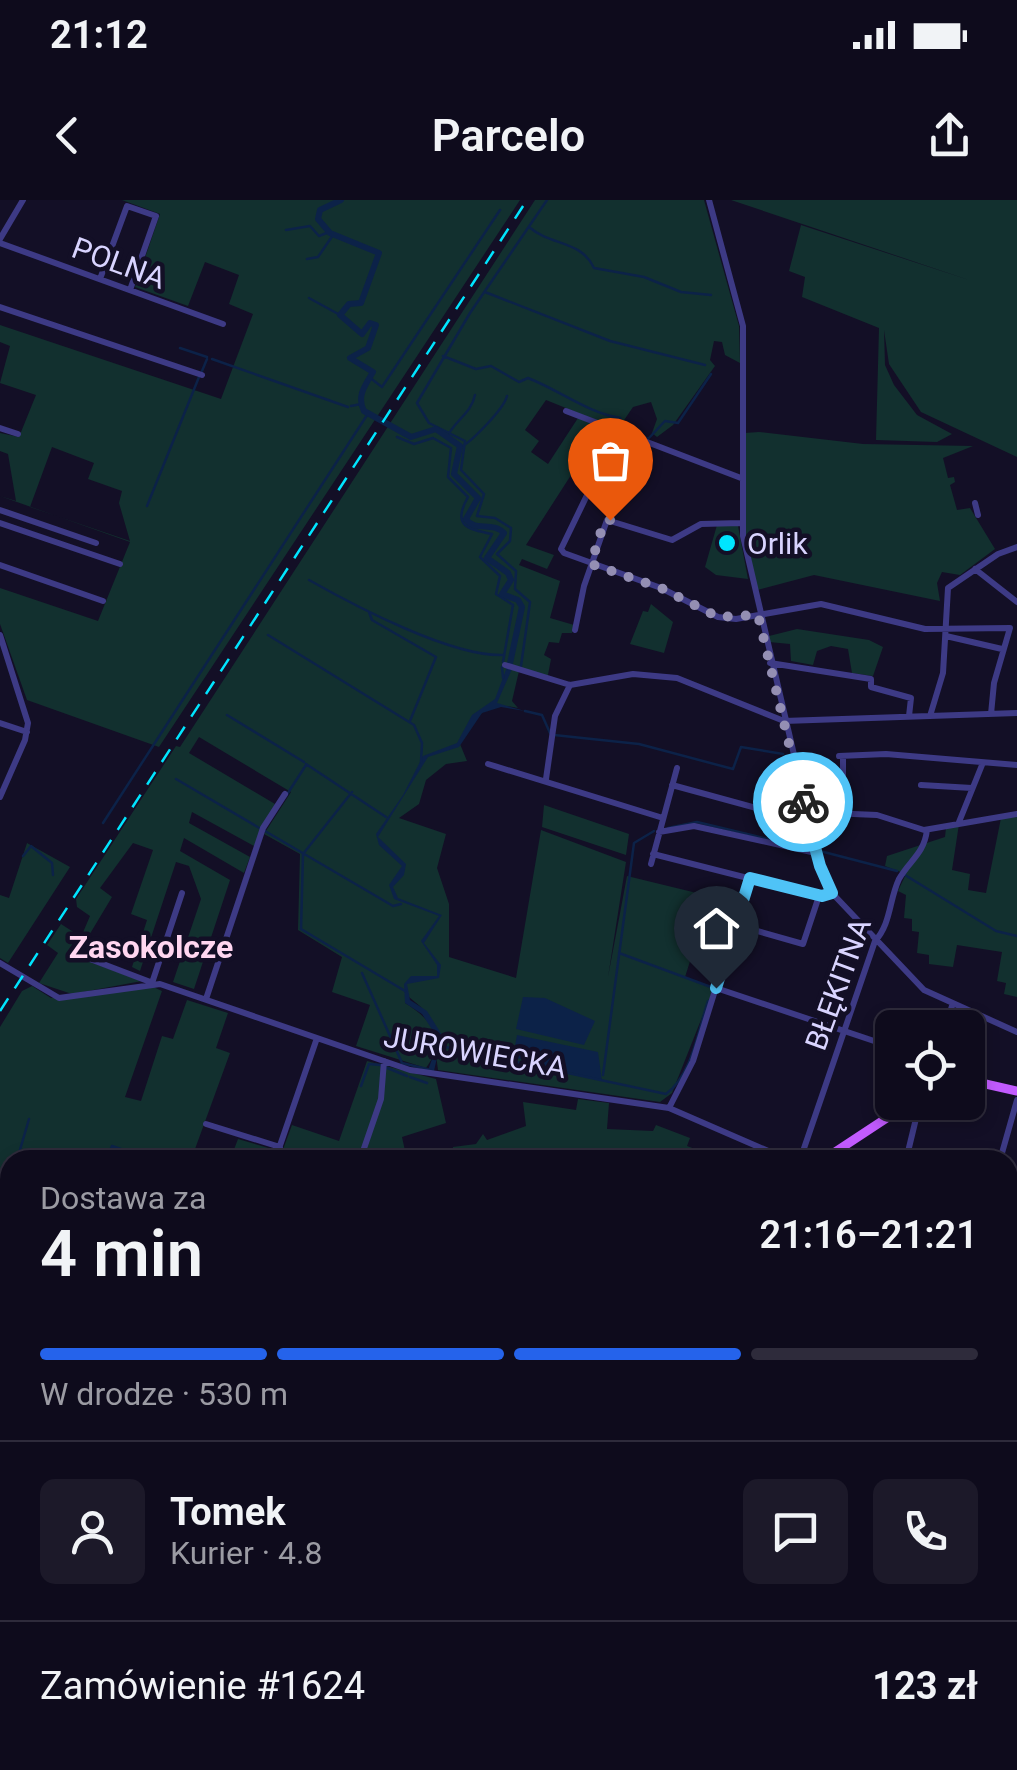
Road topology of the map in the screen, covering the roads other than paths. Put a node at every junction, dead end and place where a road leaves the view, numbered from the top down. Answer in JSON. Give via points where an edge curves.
{"nodes":[{"id":1,"x":23,"y":200,"type":"edge"},
{"id":2,"x":708,"y":200,"type":"edge"},
{"id":3,"x":0,"y":241,"type":"edge"},
{"id":4,"x":100,"y":279,"type":"junction"},
{"id":5,"x":130,"y":290,"type":"junction"},
{"id":6,"x":0,"y":307,"type":"edge"},
{"id":7,"x":223,"y":324,"type":"dead end"},
{"id":8,"x":202,"y":374,"type":"dead end"},
{"id":9,"x":566,"y":410,"type":"dead end"},
{"id":10,"x":0,"y":428,"type":"edge"},
{"id":11,"x":618,"y":431,"type":"junction"},
{"id":12,"x":18,"y":434,"type":"dead end"},
{"id":13,"x":741,"y":478,"type":"junction"},
{"id":14,"x":975,"y":503,"type":"dead end"},
{"id":15,"x":0,"y":510,"type":"edge"},
{"id":16,"x":978,"y":514,"type":"dead end"},
{"id":17,"x":0,"y":523,"type":"edge"},
{"id":18,"x":741,"y":523,"type":"junction"},
{"id":19,"x":96,"y":544,"type":"dead end"},
{"id":20,"x":1017,"y":548,"type":"edge"},
{"id":21,"x":120,"y":564,"type":"dead end"},
{"id":22,"x":591,"y":564,"type":"junction"},
{"id":23,"x":0,"y":565,"type":"edge"},
{"id":24,"x":975,"y":569,"type":"junction"},
{"id":25,"x":103,"y":601,"type":"dead end"},
{"id":26,"x":1017,"y":602,"type":"edge"},
{"id":27,"x":758,"y":615,"type":"junction"},
{"id":28,"x":575,"y":630,"type":"dead end"},
{"id":29,"x":946,"y":633,"type":"junction"},
{"id":30,"x":0,"y":635,"type":"edge"},
{"id":31,"x":1002,"y":649,"type":"junction"},
{"id":32,"x":770,"y":663,"type":"junction"},
{"id":33,"x":510,"y":666,"type":"dead end"},
{"id":34,"x":570,"y":685,"type":"junction"},
{"id":35,"x":1017,"y":713,"type":"edge"},
{"id":36,"x":991,"y":714,"type":"junction"},
{"id":37,"x":909,"y":716,"type":"junction"},
{"id":38,"x":930,"y":716,"type":"junction"},
{"id":39,"x":784,"y":722,"type":"junction"},
{"id":40,"x":0,"y":723,"type":"edge"},
{"id":41,"x":28,"y":732,"type":"junction"},
{"id":42,"x":488,"y":764,"type":"dead end"},
{"id":43,"x":982,"y":765,"type":"junction"},
{"id":44,"x":1017,"y":765,"type":"edge"},
{"id":45,"x":678,"y":768,"type":"dead end"},
{"id":46,"x":843,"y":776,"type":"dead end"},
{"id":47,"x":546,"y":780,"type":"junction"},
{"id":48,"x":672,"y":785,"type":"junction"},
{"id":49,"x":922,"y":785,"type":"dead end"},
{"id":50,"x":972,"y":788,"type":"junction"},
{"id":51,"x":284,"y":794,"type":"dead end"},
{"id":52,"x":0,"y":797,"type":"edge"},
{"id":53,"x":806,"y":812,"type":"junction"},
{"id":54,"x":1017,"y":814,"type":"edge"},
{"id":55,"x":663,"y":818,"type":"junction"},
{"id":56,"x":808,"y":822,"type":"junction"},
{"id":57,"x":959,"y":822,"type":"junction"},
{"id":58,"x":926,"y":830,"type":"junction"},
{"id":59,"x":659,"y":832,"type":"junction"},
{"id":60,"x":816,"y":853,"type":"junction"},
{"id":61,"x":654,"y":854,"type":"junction"},
{"id":62,"x":651,"y":864,"type":"dead end"},
{"id":63,"x":750,"y":878,"type":"junction"},
{"id":64,"x":182,"y":892,"type":"dead end"},
{"id":65,"x":832,"y":893,"type":"junction"},
{"id":66,"x":819,"y":896,"type":"junction"},
{"id":67,"x":736,"y":925,"type":"junction"},
{"id":68,"x":875,"y":941,"type":"junction"},
{"id":69,"x":82,"y":956,"type":"dead end"},
{"id":70,"x":0,"y":963,"type":"edge"},
{"id":71,"x":153,"y":981,"type":"junction"},
{"id":72,"x":716,"y":988,"type":"junction"},
{"id":73,"x":206,"y":999,"type":"junction"},
{"id":74,"x":952,"y":1006,"type":"junction"},
{"id":75,"x":951,"y":1010,"type":"edge"},
{"id":76,"x":844,"y":1030,"type":"junction"},
{"id":77,"x":1017,"y":1032,"type":"edge"},
{"id":78,"x":316,"y":1038,"type":"junction"},
{"id":79,"x":875,"y":1042,"type":"edge"},
{"id":80,"x":384,"y":1062,"type":"junction"},
{"id":81,"x":985,"y":1082,"type":"edge"},
{"id":82,"x":1017,"y":1091,"type":"edge"},
{"id":83,"x":1017,"y":1100,"type":"edge"},
{"id":84,"x":669,"y":1108,"type":"junction"},
{"id":85,"x":884,"y":1120,"type":"edge"},
{"id":86,"x":916,"y":1120,"type":"edge"},
{"id":87,"x":206,"y":1124,"type":"dead end"},
{"id":88,"x":280,"y":1147,"type":"junction"},
{"id":89,"x":279,"y":1150,"type":"edge"},
{"id":90,"x":363,"y":1150,"type":"edge"},
{"id":91,"x":766,"y":1150,"type":"edge"},
{"id":92,"x":803,"y":1150,"type":"edge"},
{"id":93,"x":838,"y":1150,"type":"edge"},
{"id":94,"x":908,"y":1150,"type":"edge"},
{"id":95,"x":1003,"y":1150,"type":"edge"}],
"edges":[{"from":1,"to":3,"type":"street"},
{"from":2,"to":13,"type":"street","via":[[744,338]]},
{"from":3,"to":4,"type":"street","name":"POLNA"},
{"from":4,"to":5,"type":"street","name":"POLNA"},
{"from":4,"to":5,"type":"street","via":[[127,206],[156,216]]},
{"from":5,"to":7,"type":"street","name":"POLNA"},
{"from":6,"to":8,"type":"street"},
{"from":9,"to":11,"type":"street"},
{"from":10,"to":12,"type":"street"},
{"from":11,"to":13,"type":"street"},
{"from":11,"to":22,"type":"street","via":[[561,549]]},
{"from":13,"to":18,"type":"street"},
{"from":14,"to":16,"type":"street"},
{"from":15,"to":19,"type":"street"},
{"from":17,"to":21,"type":"street"},
{"from":18,"to":22,"type":"street","via":[[701,524],[672,540],[606,520]]},
{"from":18,"to":27,"type":"street"},
{"from":20,"to":24,"type":"street"},
{"from":22,"to":27,"type":"street","via":[[718,617]]},
{"from":22,"to":28,"type":"street"},
{"from":23,"to":25,"type":"street"},
{"from":24,"to":26,"type":"street"},
{"from":24,"to":29,"type":"street","via":[[948,588]]},
{"from":27,"to":29,"type":"street","via":[[822,604]]},
{"from":27,"to":32,"type":"street"},
{"from":29,"to":31,"type":"street"},
{"from":29,"to":31,"type":"street","via":[[1010,628]]},
{"from":29,"to":38,"type":"street","via":[[944,672]]},
{"from":30,"to":41,"type":"street"},
{"from":31,"to":36,"type":"street"},
{"from":32,"to":37,"type":"street","via":[[870,679],[871,687],[911,698]]},
{"from":32,"to":39,"type":"street"},
{"from":33,"to":34,"type":"street"},
{"from":34,"to":39,"type":"street","via":[[667,676]]},
{"from":34,"to":47,"type":"street","via":[[555,716]]},
{"from":35,"to":36,"type":"street"},
{"from":36,"to":38,"type":"street"},
{"from":37,"to":38,"type":"street"},
{"from":37,"to":39,"type":"street"},
{"from":39,"to":53,"type":"street"},
{"from":40,"to":41,"type":"street"},
{"from":41,"to":52,"type":"street"},
{"from":42,"to":47,"type":"street"},
{"from":43,"to":44,"type":"street"},
{"from":43,"to":46,"type":"street","via":[[841,756]]},
{"from":43,"to":50,"type":"street"},
{"from":45,"to":48,"type":"street"},
{"from":47,"to":55,"type":"street"},
{"from":48,"to":55,"type":"street"},
{"from":48,"to":56,"type":"street"},
{"from":49,"to":50,"type":"street"},
{"from":50,"to":57,"type":"street"},
{"from":51,"to":73,"type":"street","via":[[262,828]]},
{"from":53,"to":56,"type":"street"},
{"from":53,"to":58,"type":"street","via":[[877,815]]},
{"from":54,"to":57,"type":"street"},
{"from":55,"to":59,"type":"street"},
{"from":56,"to":60,"type":"street"},
{"from":57,"to":58,"type":"street"},
{"from":58,"to":68,"type":"street","name":"BŁĘKITNA","via":[[924,849],[900,878]]},
{"from":59,"to":60,"type":"street","via":[[694,826]]},
{"from":59,"to":61,"type":"street"},
{"from":60,"to":65,"type":"street"},
{"from":61,"to":62,"type":"street"},
{"from":61,"to":63,"type":"street"},
{"from":63,"to":66,"type":"street"},
{"from":63,"to":67,"type":"street"},
{"from":64,"to":71,"type":"street"},
{"from":65,"to":66,"type":"street"},
{"from":65,"to":68,"type":"street"},
{"from":66,"to":67,"type":"street","via":[[803,944]]},
{"from":67,"to":72,"type":"street"},
{"from":68,"to":74,"type":"street","via":[[924,990]]},
{"from":68,"to":76,"type":"street","name":"BŁĘKITNA"},
{"from":69,"to":71,"type":"street","name":"JUROWIECKA"},
{"from":70,"to":71,"type":"street","name":"JUROWIECKA","via":[[59,998]]},
{"from":71,"to":73,"type":"street","name":"JUROWIECKA"},
{"from":72,"to":76,"type":"street"},
{"from":72,"to":84,"type":"street","via":[[693,1061]]},
{"from":73,"to":78,"type":"street","name":"JUROWIECKA"},
{"from":74,"to":75,"type":"street"},
{"from":74,"to":77,"type":"street"},
{"from":76,"to":79,"type":"street"},
{"from":76,"to":92,"type":"street","name":"BŁĘKITNA"},
{"from":78,"to":80,"type":"street","name":"JUROWIECKA"},
{"from":78,"to":88,"type":"street"},
{"from":80,"to":84,"type":"street","name":"JUROWIECKA"},
{"from":80,"to":90,"type":"street","via":[[381,1099]]},
{"from":81,"to":82,"type":"main road"},
{"from":83,"to":95,"type":"street"},
{"from":84,"to":91,"type":"street","name":"JUROWIECKA"},
{"from":85,"to":93,"type":"main road"},
{"from":86,"to":94,"type":"street"},
{"from":87,"to":88,"type":"street"},
{"from":88,"to":89,"type":"street"}]}
